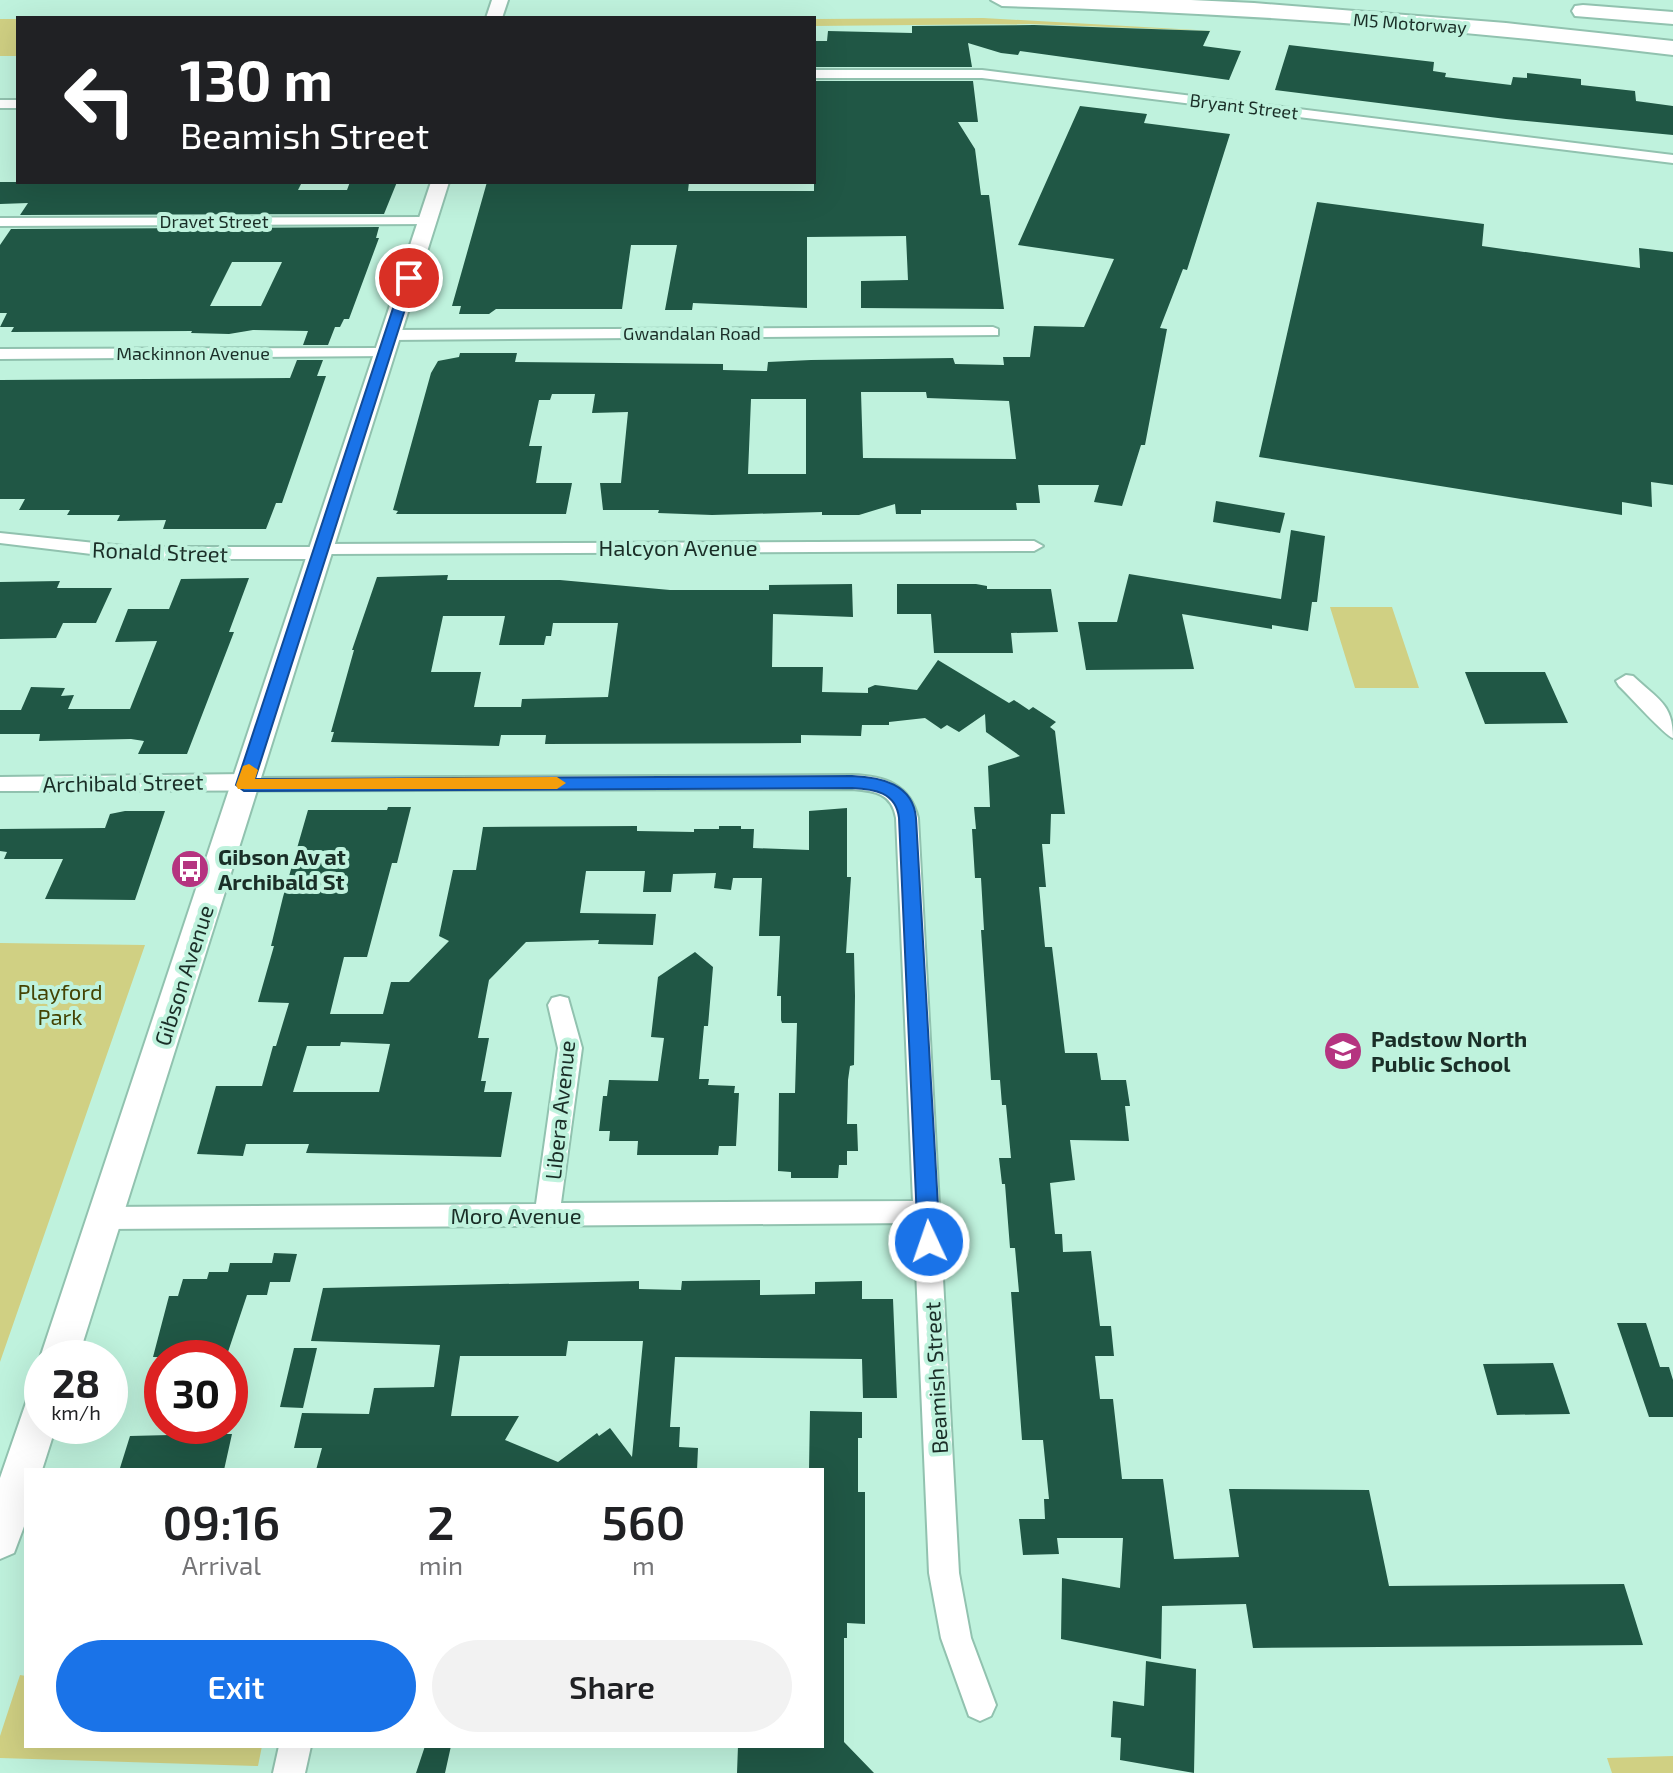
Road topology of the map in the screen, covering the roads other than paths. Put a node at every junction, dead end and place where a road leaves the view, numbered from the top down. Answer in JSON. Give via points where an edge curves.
{"nodes":[{"id":1,"x":1002,"y":0,"type":"edge"},
{"id":2,"x":1315,"y":0,"type":"edge"},
{"id":3,"x":1035,"y":1,"type":"edge"},
{"id":4,"x":1566,"y":10,"type":"dead end"},
{"id":5,"x":1673,"y":18,"type":"edge"},
{"id":6,"x":1673,"y":33,"type":"edge"},
{"id":7,"x":1673,"y":48,"type":"edge"},
{"id":8,"x":1673,"y":62,"type":"edge"},
{"id":9,"x":816,"y":74,"type":"edge"},
{"id":10,"x":1673,"y":159,"type":"edge"},
{"id":11,"x":439,"y":184,"type":"edge"},
{"id":12,"x":427,"y":221,"type":"junction"},
{"id":13,"x":0,"y":222,"type":"edge"},
{"id":14,"x":993,"y":332,"type":"dead end"},
{"id":15,"x":388,"y":344,"type":"junction"},
{"id":16,"x":0,"y":354,"type":"edge"},
{"id":17,"x":0,"y":538,"type":"edge"},
{"id":18,"x":1034,"y":546,"type":"dead end"},
{"id":19,"x":321,"y":551,"type":"junction"},
{"id":20,"x":1626,"y":681,"type":"dead end"},
{"id":21,"x":1673,"y":731,"type":"edge"},
{"id":22,"x":245,"y":783,"type":"junction"},
{"id":23,"x":0,"y":784,"type":"edge"},
{"id":24,"x":560,"y":1005,"type":"dead end"},
{"id":25,"x":927,"y":1212,"type":"junction"},
{"id":26,"x":547,"y":1215,"type":"junction"},
{"id":27,"x":105,"y":1218,"type":"junction"},
{"id":28,"x":65,"y":1340,"type":"edge"},
{"id":29,"x":31,"y":1444,"type":"edge"},
{"id":30,"x":0,"y":1539,"type":"edge"},
{"id":31,"x":980,"y":1705,"type":"dead end"},
{"id":32,"x":295,"y":1748,"type":"edge"},
{"id":33,"x":289,"y":1773,"type":"edge"}],
"edges":[{"from":1,"to":3,"type":"highway","name":"M5 Motorway"},
{"from":2,"to":6,"type":"highway","name":"M5 Motorway"},
{"from":3,"to":7,"type":"highway","name":"M5 Motorway","via":[[1145,3],[1405,22]]},
{"from":3,"to":8,"type":"highway","via":[[1415,31]]},
{"from":4,"to":5,"type":"highway"},
{"from":9,"to":10,"type":"street","name":"Bryant Street","via":[[982,74]]},
{"from":11,"to":12,"type":"main road","name":"Gibson Avenue"},
{"from":12,"to":13,"type":"street","name":"Dravet Street"},
{"from":12,"to":15,"type":"main road","name":"Gibson Avenue"},
{"from":14,"to":15,"type":"street","name":"Gwandalan Road"},
{"from":15,"to":16,"type":"street","name":"Mackinnon Avenue"},
{"from":15,"to":19,"type":"main road","name":"Gibson Avenue"},
{"from":17,"to":19,"type":"street","name":"Ronald Street","via":[[133,553]]},
{"from":18,"to":19,"type":"street","name":"Halcyon Avenue"},
{"from":19,"to":22,"type":"main road","name":"Gibson Avenue"},
{"from":20,"to":21,"type":"street"},
{"from":22,"to":23,"type":"street","name":"Archibald Street"},
{"from":22,"to":25,"type":"street","name":"Beamish Street","via":[[852,782],[896,791],[907,818]]},
{"from":22,"to":27,"type":"main road","name":"Gibson Avenue"},
{"from":24,"to":26,"type":"street","name":"Libera Avenue","via":[[570,1048]]},
{"from":25,"to":26,"type":"street","name":"Moro Avenue"},
{"from":25,"to":31,"type":"street","name":"Beamish Street","via":[[944,1573],[956,1638]]},
{"from":26,"to":27,"type":"street","name":"Moro Avenue"},
{"from":27,"to":28,"type":"main road","name":"Gibson Avenue"},
{"from":29,"to":30,"type":"main road"},
{"from":32,"to":33,"type":"street"}]}
